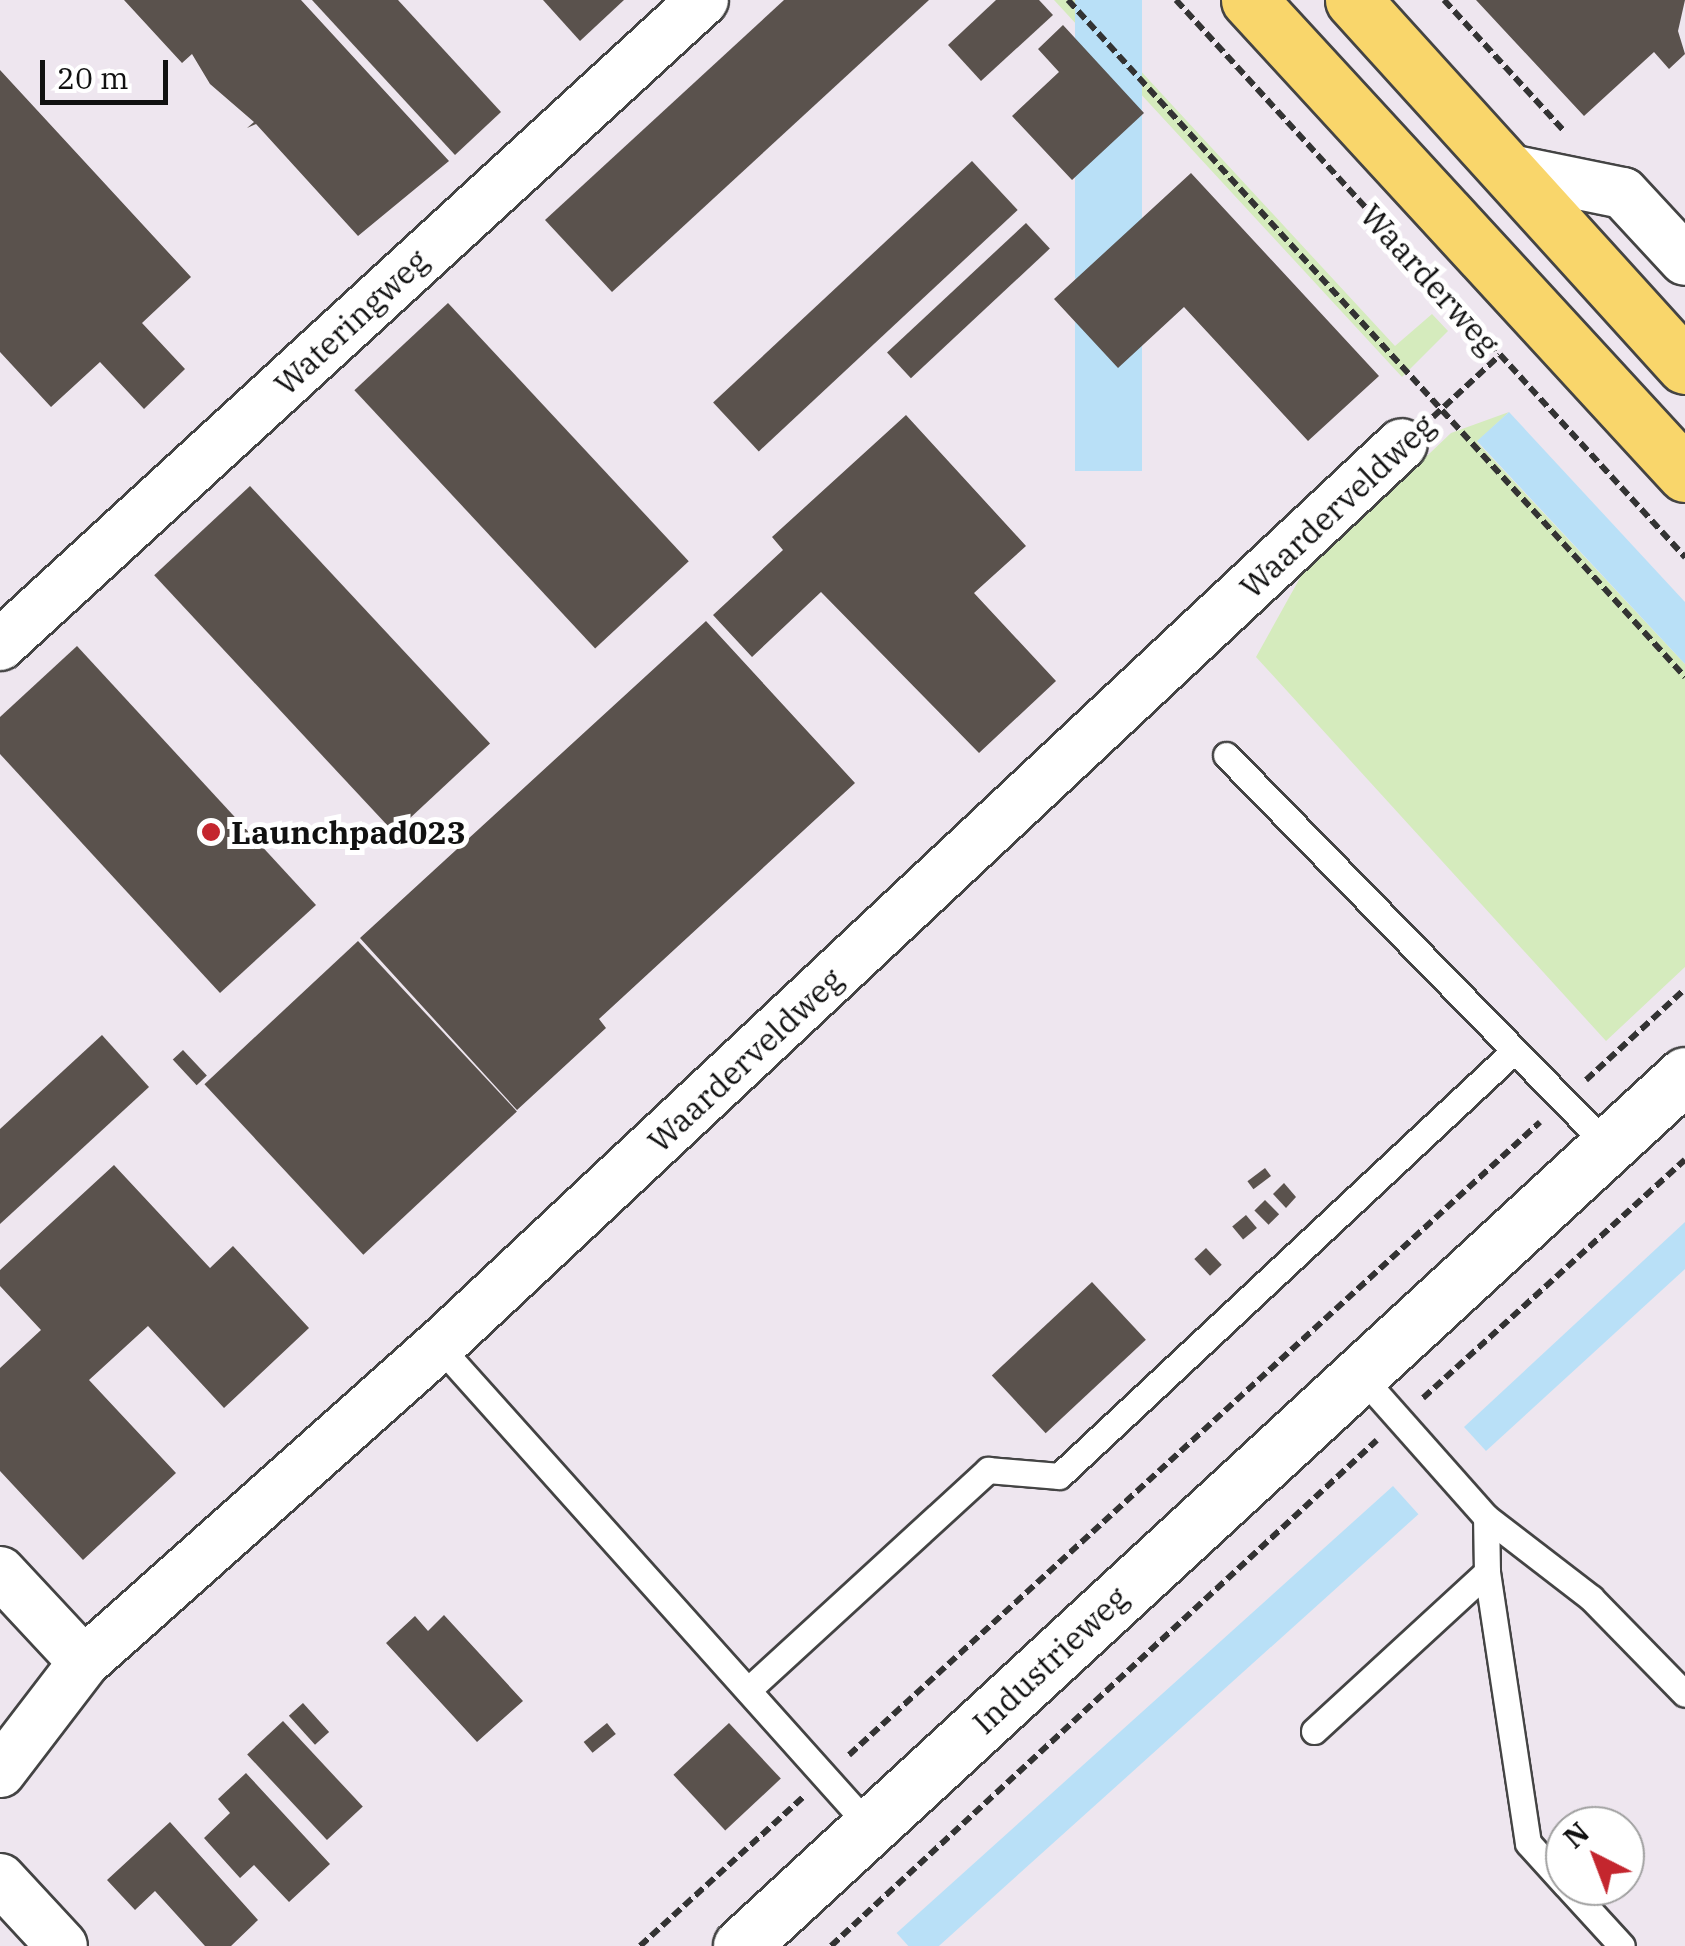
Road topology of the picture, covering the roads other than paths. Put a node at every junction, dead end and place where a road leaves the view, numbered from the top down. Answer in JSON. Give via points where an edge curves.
{"nodes":[{"id":1,"x":703,"y":0,"type":"edge"},
{"id":2,"x":1249,"y":0,"type":"edge"},
{"id":3,"x":1353,"y":0,"type":"edge"},
{"id":4,"x":1506,"y":170,"type":"junction"},
{"id":5,"x":1685,"y":260,"type":"edge"},
{"id":6,"x":1685,"y":366,"type":"edge"},
{"id":7,"x":1402,"y":444,"type":"road end"},
{"id":8,"x":1685,"y":474,"type":"edge"},
{"id":9,"x":0,"y":645,"type":"edge"},
{"id":10,"x":1226,"y":755,"type":"dead end"},
{"id":11,"x":1514,"y":1051,"type":"junction"},
{"id":12,"x":1685,"y":1075,"type":"edge"},
{"id":13,"x":1608,"y":1146,"type":"junction"},
{"id":14,"x":439,"y":1346,"type":"junction"},
{"id":15,"x":1360,"y":1375,"type":"junction"},
{"id":16,"x":1486,"y":1518,"type":"junction"},
{"id":17,"x":0,"y":1572,"type":"edge"},
{"id":18,"x":1487,"y":1572,"type":"junction"},
{"id":19,"x":84,"y":1662,"type":"junction"},
{"id":20,"x":748,"y":1690,"type":"junction"},
{"id":21,"x":1685,"y":1694,"type":"edge"},
{"id":22,"x":1314,"y":1732,"type":"dead end"},
{"id":23,"x":0,"y":1772,"type":"edge"},
{"id":24,"x":870,"y":1827,"type":"junction"},
{"id":25,"x":1545,"y":1862,"type":"edge"},
{"id":26,"x":0,"y":1879,"type":"edge"},
{"id":27,"x":1585,"y":1906,"type":"edge"},
{"id":28,"x":62,"y":1946,"type":"edge"},
{"id":29,"x":740,"y":1946,"type":"edge"},
{"id":30,"x":1622,"y":1946,"type":"edge"}],
"edges":[{"from":1,"to":9,"type":"street","name":"Wateringweg"},
{"from":2,"to":8,"type":"main road","name":"Waarderweg"},
{"from":3,"to":4,"type":"main road"},
{"from":4,"to":5,"type":"street","via":[[1624,193]]},
{"from":4,"to":6,"type":"main road"},
{"from":7,"to":14,"type":"street","name":"Waarderveldweg"},
{"from":10,"to":11,"type":"lane"},
{"from":11,"to":13,"type":"lane"},
{"from":11,"to":20,"type":"lane","via":[[1060,1476],[988,1470]]},
{"from":12,"to":13,"type":"street","name":"Industrieweg"},
{"from":13,"to":15,"type":"street","name":"Industrieweg"},
{"from":14,"to":19,"type":"street","name":"Waarderveldweg"},
{"from":14,"to":20,"type":"lane"},
{"from":15,"to":16,"type":"lane"},
{"from":15,"to":24,"type":"street","name":"Industrieweg"},
{"from":16,"to":18,"type":"lane"},
{"from":16,"to":21,"type":"lane","via":[[1591,1598]]},
{"from":17,"to":19,"type":"street"},
{"from":18,"to":22,"type":"lane"},
{"from":18,"to":25,"type":"lane","via":[[1528,1843]]},
{"from":19,"to":23,"type":"street","name":"Waarderveldweg"},
{"from":20,"to":24,"type":"lane"},
{"from":24,"to":29,"type":"street","name":"Industrieweg"},
{"from":26,"to":28,"type":"street"},
{"from":27,"to":30,"type":"lane"}]}
